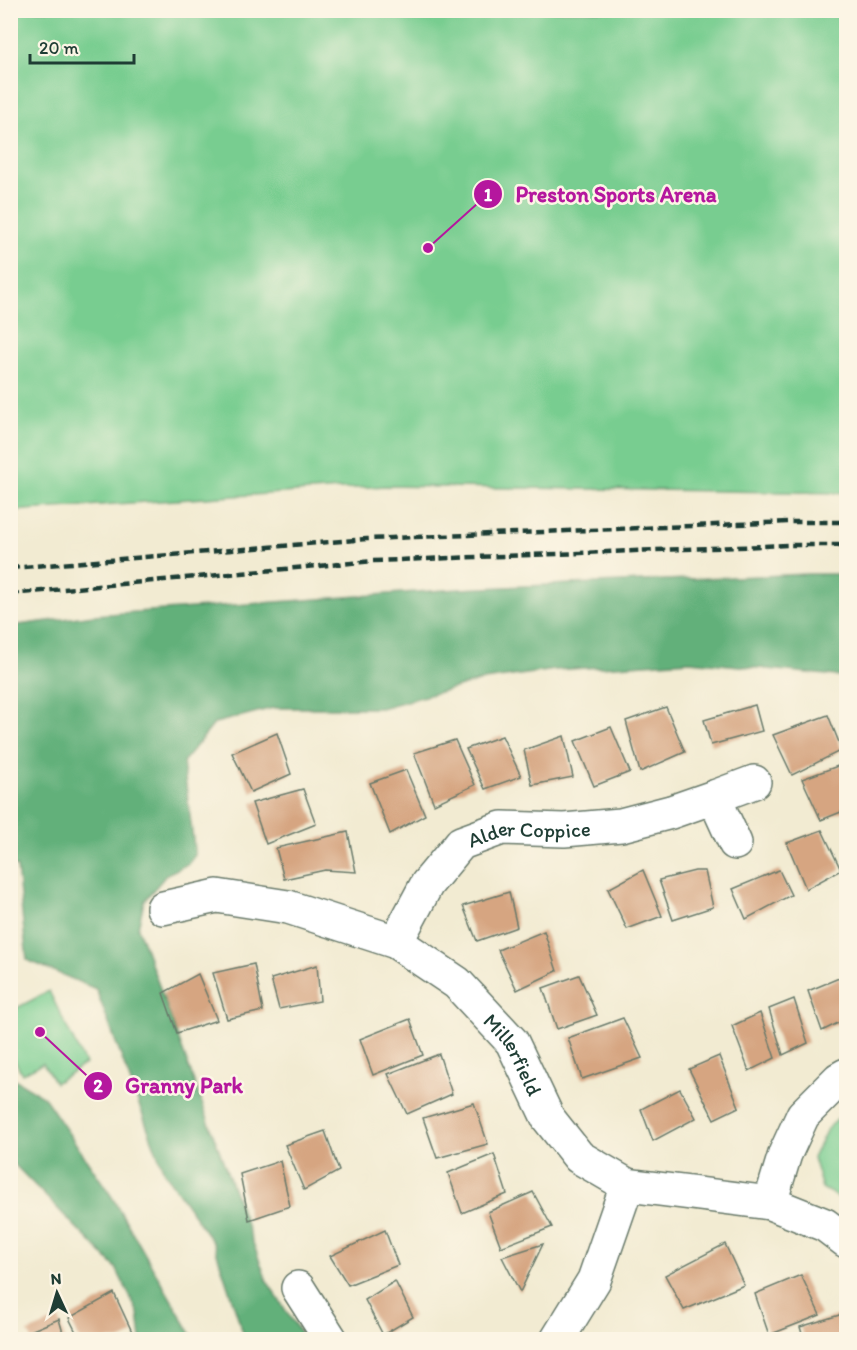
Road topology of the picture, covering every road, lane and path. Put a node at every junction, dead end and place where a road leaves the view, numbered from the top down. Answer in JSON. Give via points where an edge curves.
{"nodes":[{"id":1,"x":754,"y":782,"type":"dead end"},
{"id":2,"x":714,"y":797,"type":"junction"},
{"id":3,"x":735,"y":843,"type":"dead end"},
{"id":4,"x":163,"y":908,"type":"dead end"},
{"id":5,"x":396,"y":942,"type":"junction"},
{"id":6,"x":846,"y":1075,"type":"edge"},
{"id":7,"x":627,"y":1185,"type":"junction"},
{"id":8,"x":770,"y":1203,"type":"junction"},
{"id":9,"x":846,"y":1241,"type":"edge"},
{"id":10,"x":298,"y":1288,"type":"dead end"},
{"id":11,"x":331,"y":1340,"type":"edge"},
{"id":12,"x":557,"y":1340,"type":"edge"}],
"edges":[{"from":1,"to":2,"type":"street","name":"Alder Coppice"},
{"from":2,"to":3,"type":"street"},
{"from":2,"to":5,"type":"street","name":"Alder Coppice","via":[[621,825],[564,830],[502,828],[461,843],[427,884]]},
{"from":4,"to":5,"type":"street","name":"Millerfield","via":[[217,896],[288,908]]},
{"from":5,"to":7,"type":"street","name":"Millerfield","via":[[457,983],[513,1042],[548,1118],[579,1156]]},
{"from":6,"to":8,"type":"street","via":[[803,1115],[785,1154]]},
{"from":7,"to":8,"type":"street","name":"Millerfield"},
{"from":7,"to":12,"type":"street","via":[[594,1280]]},
{"from":8,"to":9,"type":"street","name":"Millerfield","via":[[825,1225]]},
{"from":10,"to":11,"type":"street"}]}
